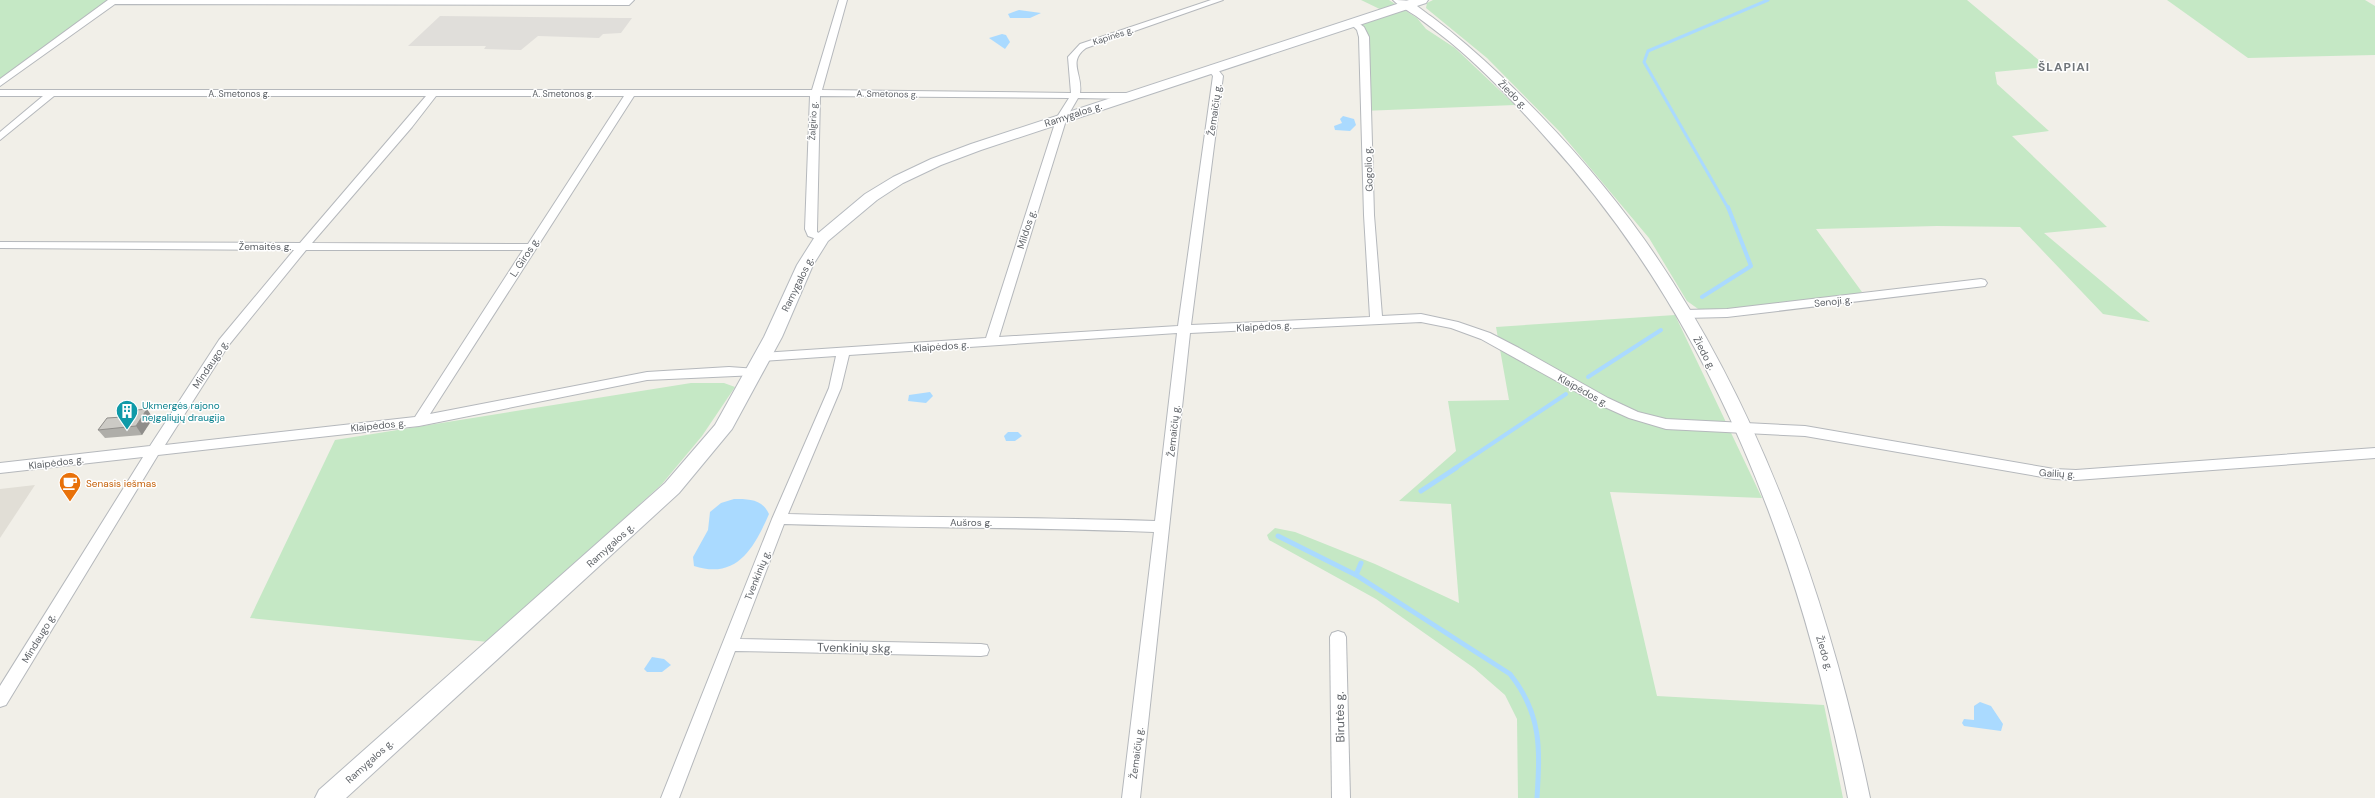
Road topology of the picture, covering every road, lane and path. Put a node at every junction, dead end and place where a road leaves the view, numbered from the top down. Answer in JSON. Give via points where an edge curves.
{"nodes":[{"id":1,"x":114,"y":0,"type":"edge"},
{"id":2,"x":630,"y":0,"type":"edge"},
{"id":3,"x":843,"y":0,"type":"edge"},
{"id":4,"x":1219,"y":0,"type":"edge"},
{"id":5,"x":1409,"y":2,"type":"edge"},
{"id":6,"x":1354,"y":22,"type":"junction"},
{"id":7,"x":1212,"y":68,"type":"junction"},
{"id":8,"x":0,"y":83,"type":"edge"},
{"id":9,"x":0,"y":93,"type":"edge"},
{"id":10,"x":52,"y":93,"type":"junction"},
{"id":11,"x":816,"y":93,"type":"junction"},
{"id":12,"x":432,"y":94,"type":"junction"},
{"id":13,"x":630,"y":94,"type":"junction"},
{"id":14,"x":1075,"y":95,"type":"junction"},
{"id":15,"x":1127,"y":96,"type":"junction"},
{"id":16,"x":1062,"y":117,"type":"junction"},
{"id":17,"x":0,"y":137,"type":"edge"},
{"id":18,"x":822,"y":238,"type":"junction"},
{"id":19,"x":0,"y":246,"type":"edge"},
{"id":20,"x":303,"y":246,"type":"junction"},
{"id":21,"x":530,"y":247,"type":"junction"},
{"id":22,"x":1981,"y":283,"type":"dead end"},
{"id":23,"x":1684,"y":314,"type":"junction"},
{"id":24,"x":1376,"y":319,"type":"junction"},
{"id":25,"x":1184,"y":329,"type":"junction"},
{"id":26,"x":991,"y":342,"type":"junction"},
{"id":27,"x":843,"y":352,"type":"junction"},
{"id":28,"x":757,"y":364,"type":"junction"},
{"id":29,"x":419,"y":421,"type":"junction"},
{"id":30,"x":1743,"y":428,"type":"junction"},
{"id":31,"x":154,"y":450,"type":"junction"},
{"id":32,"x":2375,"y":453,"type":"edge"},
{"id":33,"x":0,"y":468,"type":"edge"},
{"id":34,"x":780,"y":519,"type":"junction"},
{"id":35,"x":1163,"y":527,"type":"junction"},
{"id":36,"x":1338,"y":637,"type":"dead end"},
{"id":37,"x":729,"y":645,"type":"junction"},
{"id":38,"x":981,"y":650,"type":"dead end"},
{"id":39,"x":0,"y":700,"type":"edge"},
{"id":40,"x":328,"y":798,"type":"edge"},
{"id":41,"x":670,"y":798,"type":"edge"},
{"id":42,"x":1131,"y":798,"type":"edge"},
{"id":43,"x":1341,"y":798,"type":"edge"},
{"id":44,"x":1859,"y":798,"type":"edge"}],
"edges":[{"from":1,"to":2,"type":"street"},
{"from":1,"to":8,"type":"street"},
{"from":3,"to":11,"type":"street","name":"Žalgirio g."},
{"from":4,"to":14,"type":"street","name":"Kapinės g.","via":[[1074,51],[1071,58]]},
{"from":5,"to":6,"type":"main road","name":"Ramygalos g."},
{"from":5,"to":23,"type":"street","name":"Žiedo g.","via":[[1483,65],[1577,163],[1639,242]]},
{"from":6,"to":7,"type":"main road","name":"Ramygalos g."},
{"from":6,"to":24,"type":"street","name":"Gogolio g.","via":[[1364,37],[1369,215]]},
{"from":7,"to":15,"type":"main road","name":"Ramygalos g."},
{"from":7,"to":25,"type":"street","name":"Žemaičių g.","via":[[1218,76]]},
{"from":9,"to":10,"type":"street","name":"A. Smetonos g."},
{"from":10,"to":12,"type":"street","name":"A. Smetonos g."},
{"from":10,"to":17,"type":"street"},
{"from":11,"to":13,"type":"street","name":"A. Smetonos g."},
{"from":11,"to":14,"type":"street","name":"A. Smetonos g."},
{"from":11,"to":18,"type":"street","name":"Žalgirio g.","via":[[810,229],[812,234]]},
{"from":12,"to":13,"type":"street","name":"A. Smetonos g."},
{"from":12,"to":20,"type":"street","name":"Mindaugo g."},
{"from":13,"to":21,"type":"street","name":"L. Giros g."},
{"from":14,"to":15,"type":"street","name":"A. Smetonos g."},
{"from":14,"to":16,"type":"street"},
{"from":15,"to":16,"type":"main road","name":"Ramygalos g."},
{"from":16,"to":18,"type":"main road","name":"Ramygalos g.","via":[[943,159],[898,180],[871,197]]},
{"from":16,"to":26,"type":"street","name":"Mildos g."},
{"from":18,"to":28,"type":"main road","name":"Ramygalos g.","via":[[805,265]]},
{"from":19,"to":20,"type":"street","name":"Žemaitės g."},
{"from":20,"to":21,"type":"street","name":"Žemaitės g."},
{"from":20,"to":31,"type":"street","name":"Mindaugo g.","via":[[223,343]]},
{"from":21,"to":29,"type":"street","name":"L. Giros g."},
{"from":22,"to":23,"type":"street","name":"Senoji g.","via":[[1727,313]]},
{"from":23,"to":30,"type":"street","name":"Žiedo g."},
{"from":24,"to":25,"type":"street","name":"Klaipėdos g."},
{"from":24,"to":30,"type":"street","name":"Klaipėdos g.","via":[[1436,320],[1476,331],[1615,408],[1645,420],[1684,426]]},
{"from":25,"to":26,"type":"street","name":"Klaipėdos g."},
{"from":25,"to":35,"type":"street","name":"Žemaičių g."},
{"from":26,"to":27,"type":"street","name":"Klaipėdos g."},
{"from":27,"to":28,"type":"street","name":"Klaipėdos g."},
{"from":27,"to":34,"type":"street","name":"Tvenkinių g.","via":[[835,388]]},
{"from":28,"to":29,"type":"street","name":"Klaipėdos g.","via":[[729,371],[647,376]]},
{"from":28,"to":40,"type":"main road","name":"Ramygalos g.","via":[[722,429],[672,488]]},
{"from":29,"to":31,"type":"street","name":"Klaipėdos g."},
{"from":30,"to":32,"type":"street","name":"Gailių g.","via":[[1806,431],[2033,471],[2076,474]]},
{"from":30,"to":44,"type":"street","name":"Žiedo g.","via":[[1776,506],[1806,590],[1833,679]]},
{"from":31,"to":33,"type":"street","name":"Klaipėdos g."},
{"from":31,"to":39,"type":"street","name":"Mindaugo g."},
{"from":34,"to":35,"type":"street","name":"Aušros g.","via":[[1028,522]]},
{"from":34,"to":37,"type":"street","name":"Tvenkinių g."},
{"from":35,"to":42,"type":"street","name":"Žemaičių g."},
{"from":36,"to":43,"type":"street","name":"Birutės g."},
{"from":37,"to":38,"type":"street","name":"Tvenkinių skg."},
{"from":37,"to":41,"type":"street","name":"Tvenkinių g."}]}
